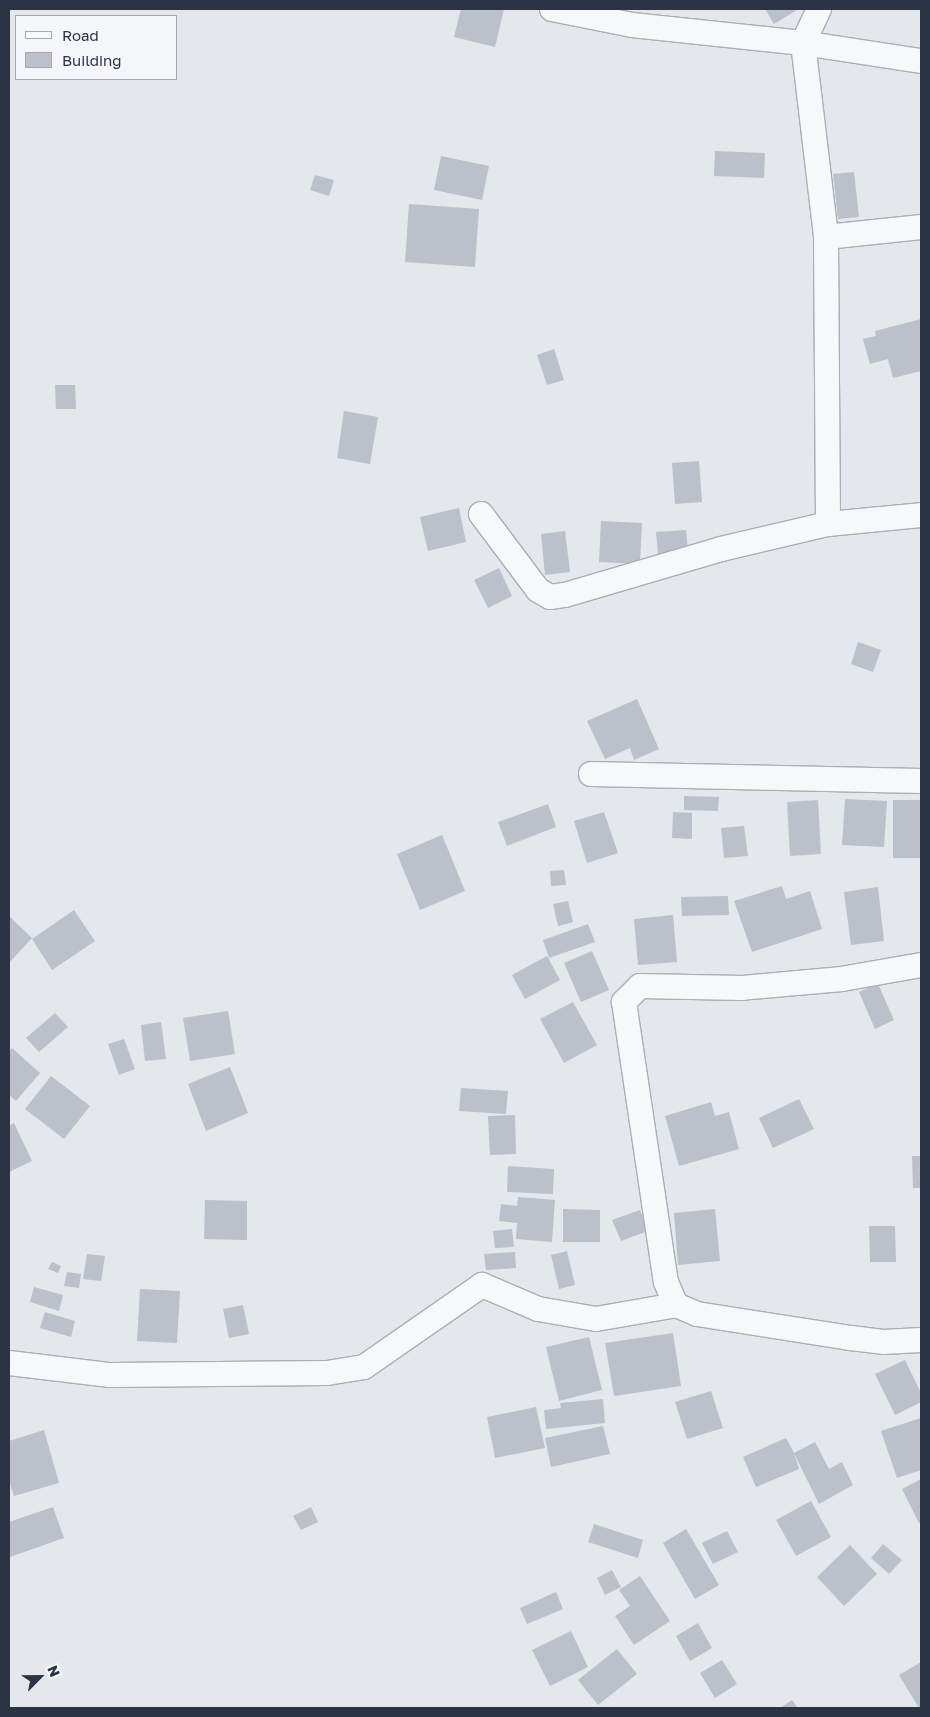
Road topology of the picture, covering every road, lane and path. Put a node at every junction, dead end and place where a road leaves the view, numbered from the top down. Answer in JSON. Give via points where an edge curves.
{"nodes":[{"id":1,"x":552,"y":9,"type":"edge"},
{"id":2,"x":819,"y":9,"type":"edge"},
{"id":3,"x":803,"y":43,"type":"junction"},
{"id":4,"x":921,"y":61,"type":"edge"},
{"id":5,"x":921,"y":227,"type":"edge"},
{"id":6,"x":826,"y":237,"type":"junction"},
{"id":7,"x":481,"y":514,"type":"dead end"},
{"id":8,"x":921,"y":515,"type":"edge"},
{"id":9,"x":828,"y":524,"type":"junction"},
{"id":10,"x":591,"y":774,"type":"dead end"},
{"id":11,"x":921,"y":781,"type":"edge"},
{"id":12,"x":921,"y":965,"type":"edge"},
{"id":13,"x":676,"y":1305,"type":"junction"},
{"id":14,"x":921,"y":1340,"type":"edge"},
{"id":15,"x":9,"y":1363,"type":"edge"}],
"edges":[{"from":1,"to":3,"type":"street","via":[[632,25]]},
{"from":2,"to":3,"type":"street"},
{"from":3,"to":4,"type":"street"},
{"from":3,"to":6,"type":"street"},
{"from":5,"to":6,"type":"street"},
{"from":6,"to":9,"type":"street"},
{"from":7,"to":9,"type":"street","via":[[538,590],[550,597],[721,549]]},
{"from":8,"to":9,"type":"street"},
{"from":10,"to":11,"type":"street"},
{"from":12,"to":13,"type":"street","via":[[842,979],[742,988],[640,986],[627,996],[625,1026],[666,1282]]},
{"from":13,"to":14,"type":"street","via":[[697,1314],[851,1338],[883,1342]]},
{"from":13,"to":15,"type":"street","via":[[596,1319],[538,1309],[482,1285],[364,1367],[327,1373],[110,1375]]}]}
